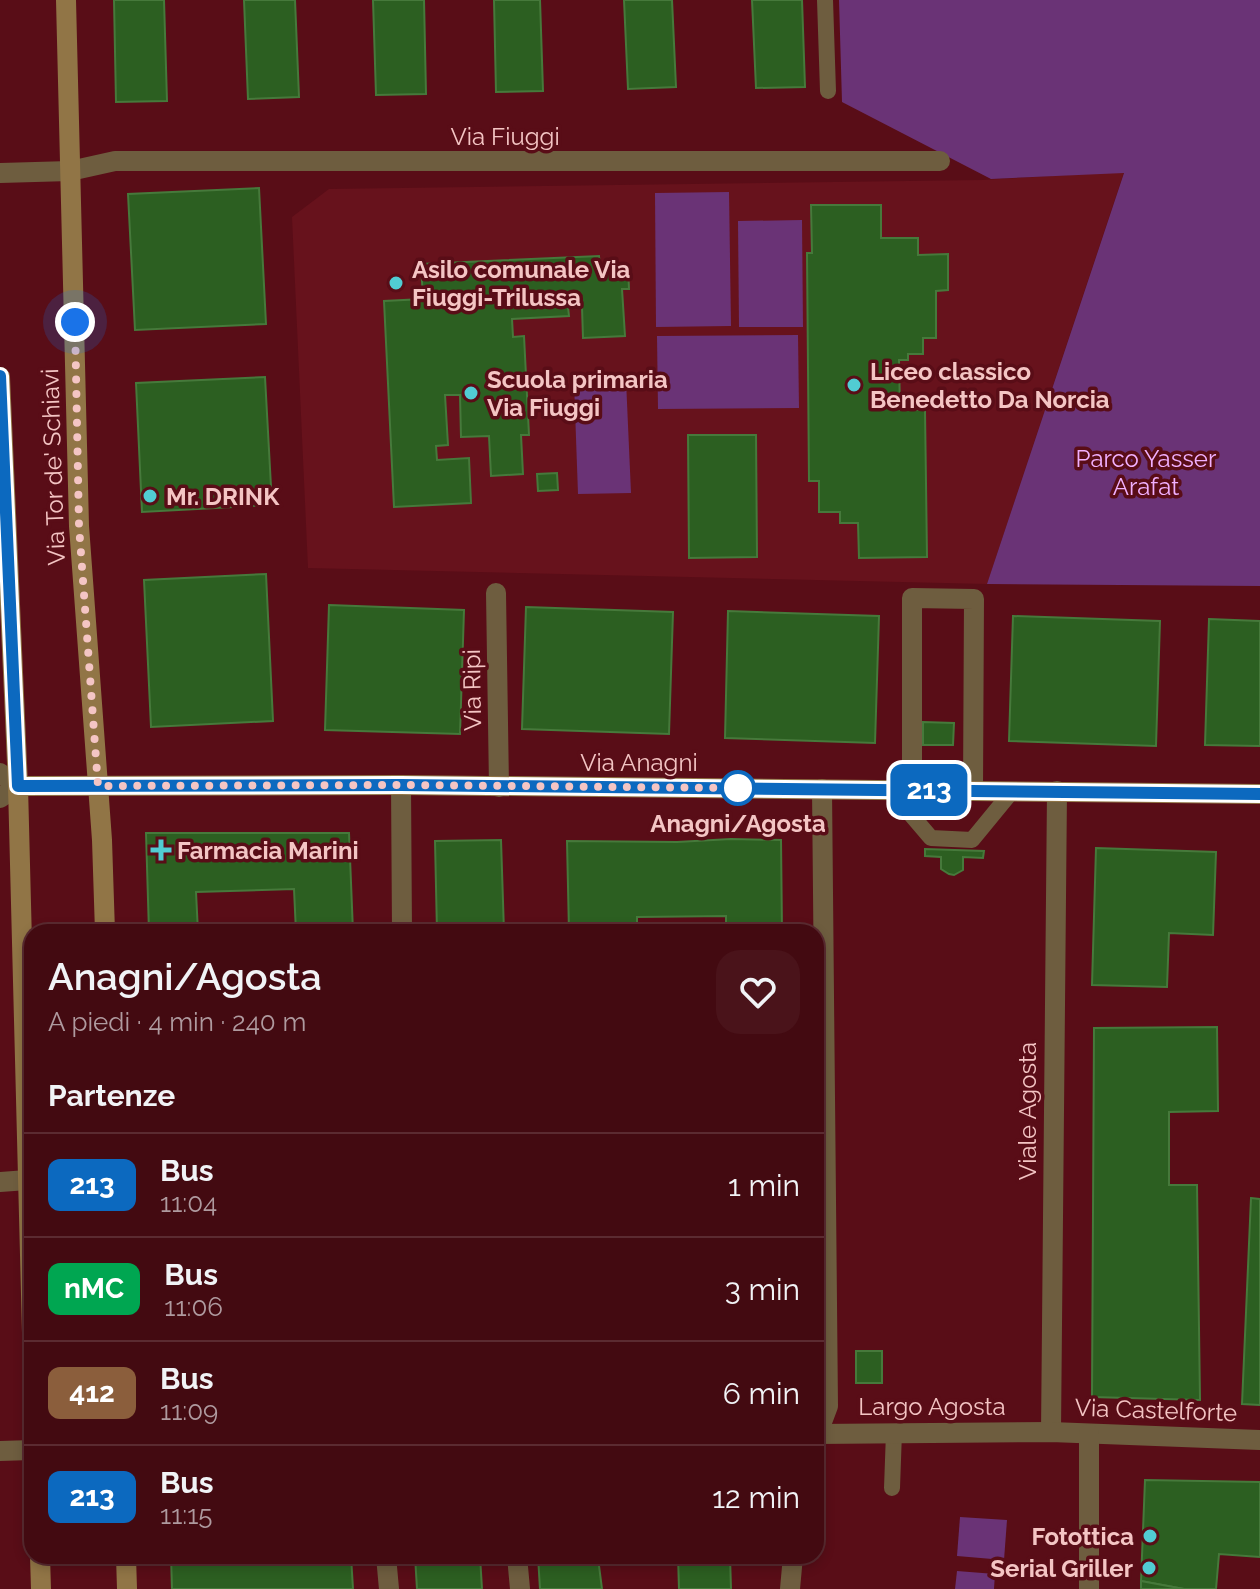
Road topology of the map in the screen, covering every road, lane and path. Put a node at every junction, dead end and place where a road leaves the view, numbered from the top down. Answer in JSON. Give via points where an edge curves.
{"nodes":[{"id":1,"x":66,"y":0,"type":"edge"},
{"id":2,"x":825,"y":0,"type":"edge"},
{"id":3,"x":828,"y":91,"type":"dead end"},
{"id":4,"x":940,"y":161,"type":"dead end"},
{"id":5,"x":70,"y":171,"type":"junction"},
{"id":6,"x":0,"y":173,"type":"edge"},
{"id":7,"x":0,"y":377,"type":"edge"},
{"id":8,"x":1,"y":413,"type":"edge"},
{"id":9,"x":496,"y":593,"type":"dead end"},
{"id":10,"x":0,"y":773,"type":"edge"},
{"id":11,"x":401,"y":785,"type":"junction"},
{"id":12,"x":18,"y":786,"type":"junction"},
{"id":13,"x":98,"y":786,"type":"junction"},
{"id":14,"x":499,"y":787,"type":"junction"},
{"id":15,"x":822,"y":789,"type":"junction"},
{"id":16,"x":890,"y":790,"type":"junction"},
{"id":17,"x":912,"y":790,"type":"junction"},
{"id":18,"x":973,"y":790,"type":"junction"},
{"id":19,"x":1013,"y":790,"type":"junction"},
{"id":20,"x":1057,"y":791,"type":"junction"},
{"id":21,"x":1260,"y":794,"type":"edge"},
{"id":22,"x":0,"y":798,"type":"edge"},
{"id":23,"x":105,"y":924,"type":"edge"},
{"id":24,"x":402,"y":924,"type":"edge"},
{"id":25,"x":823,"y":924,"type":"edge"},
{"id":26,"x":824,"y":995,"type":"edge"},
{"id":27,"x":24,"y":1049,"type":"edge"},
{"id":28,"x":24,"y":1180,"type":"edge"},
{"id":29,"x":0,"y":1182,"type":"edge"},
{"id":30,"x":824,"y":1417,"type":"edge"},
{"id":31,"x":894,"y":1432,"type":"junction"},
{"id":32,"x":1051,"y":1432,"type":"junction"},
{"id":33,"x":1089,"y":1434,"type":"junction"},
{"id":34,"x":824,"y":1435,"type":"edge"},
{"id":35,"x":1260,"y":1440,"type":"edge"},
{"id":36,"x":24,"y":1450,"type":"edge"},
{"id":37,"x":0,"y":1451,"type":"edge"},
{"id":38,"x":892,"y":1488,"type":"dead end"},
{"id":39,"x":40,"y":1564,"type":"edge"},
{"id":40,"x":126,"y":1564,"type":"edge"},
{"id":41,"x":387,"y":1564,"type":"edge"},
{"id":42,"x":518,"y":1564,"type":"edge"},
{"id":43,"x":792,"y":1564,"type":"edge"},
{"id":44,"x":41,"y":1589,"type":"edge"},
{"id":45,"x":127,"y":1589,"type":"edge"},
{"id":46,"x":389,"y":1589,"type":"edge"},
{"id":47,"x":520,"y":1589,"type":"edge"},
{"id":48,"x":790,"y":1589,"type":"edge"},
{"id":49,"x":1089,"y":1589,"type":"edge"}],
"edges":[{"from":1,"to":5,"type":"main road","name":"Via Tor de' Schiavi"},
{"from":2,"to":3,"type":"lane"},
{"from":4,"to":5,"type":"street","name":"Via Fiuggi","via":[[115,161]]},
{"from":5,"to":6,"type":"street","name":"Via Fiuggi"},
{"from":5,"to":13,"type":"main road","name":"Via Tor de' Schiavi","via":[[79,526]]},
{"from":7,"to":8,"type":"main road","name":"Via Tor de' Schiavi"},
{"from":8,"to":12,"type":"main road","name":"Via Tor de' Schiavi"},
{"from":9,"to":14,"type":"street","name":"Via Ripi"},
{"from":10,"to":12,"type":"street"},
{"from":11,"to":13,"type":"main road","name":"Via Anagni"},
{"from":11,"to":14,"type":"main road","name":"Via Anagni"},
{"from":11,"to":24,"type":"street"},
{"from":12,"to":13,"type":"main road","name":"Via Anagni"},
{"from":12,"to":22,"type":"street"},
{"from":12,"to":27,"type":"main road","name":"Via Tor de' Schiavi"},
{"from":13,"to":23,"type":"main road","name":"Via Tor de' Schiavi"},
{"from":14,"to":15,"type":"main road","name":"Via Anagni"},
{"from":15,"to":16,"type":"main road","name":"Via Anagni"},
{"from":15,"to":25,"type":"street"},
{"from":16,"to":17,"type":"main road","name":"Via Anagni"},
{"from":16,"to":19,"type":"lane","via":[[931,838],[972,840]]},
{"from":17,"to":18,"type":"main road","name":"Via Anagni"},
{"from":17,"to":18,"type":"street","via":[[912,598],[927,598],[974,599]]},
{"from":18,"to":19,"type":"main road","name":"Via Anagni"},
{"from":19,"to":20,"type":"main road","name":"Via Anagni"},
{"from":20,"to":21,"type":"main road","name":"Via Anagni"},
{"from":20,"to":32,"type":"street","name":"Viale Agosta"},
{"from":26,"to":30,"type":"street"},
{"from":28,"to":29,"type":"street"},
{"from":31,"to":32,"type":"street","name":"Largo Agosta"},
{"from":31,"to":34,"type":"street","name":"Largo Agosta"},
{"from":31,"to":38,"type":"lane"},
{"from":32,"to":33,"type":"street","name":"Via Castelforte"},
{"from":33,"to":35,"type":"street","name":"Via Castelforte"},
{"from":33,"to":49,"type":"street"},
{"from":36,"to":37,"type":"street"},
{"from":39,"to":44,"type":"main road"},
{"from":40,"to":45,"type":"main road"},
{"from":41,"to":46,"type":"street"},
{"from":42,"to":47,"type":"street"},
{"from":43,"to":48,"type":"street"}]}
